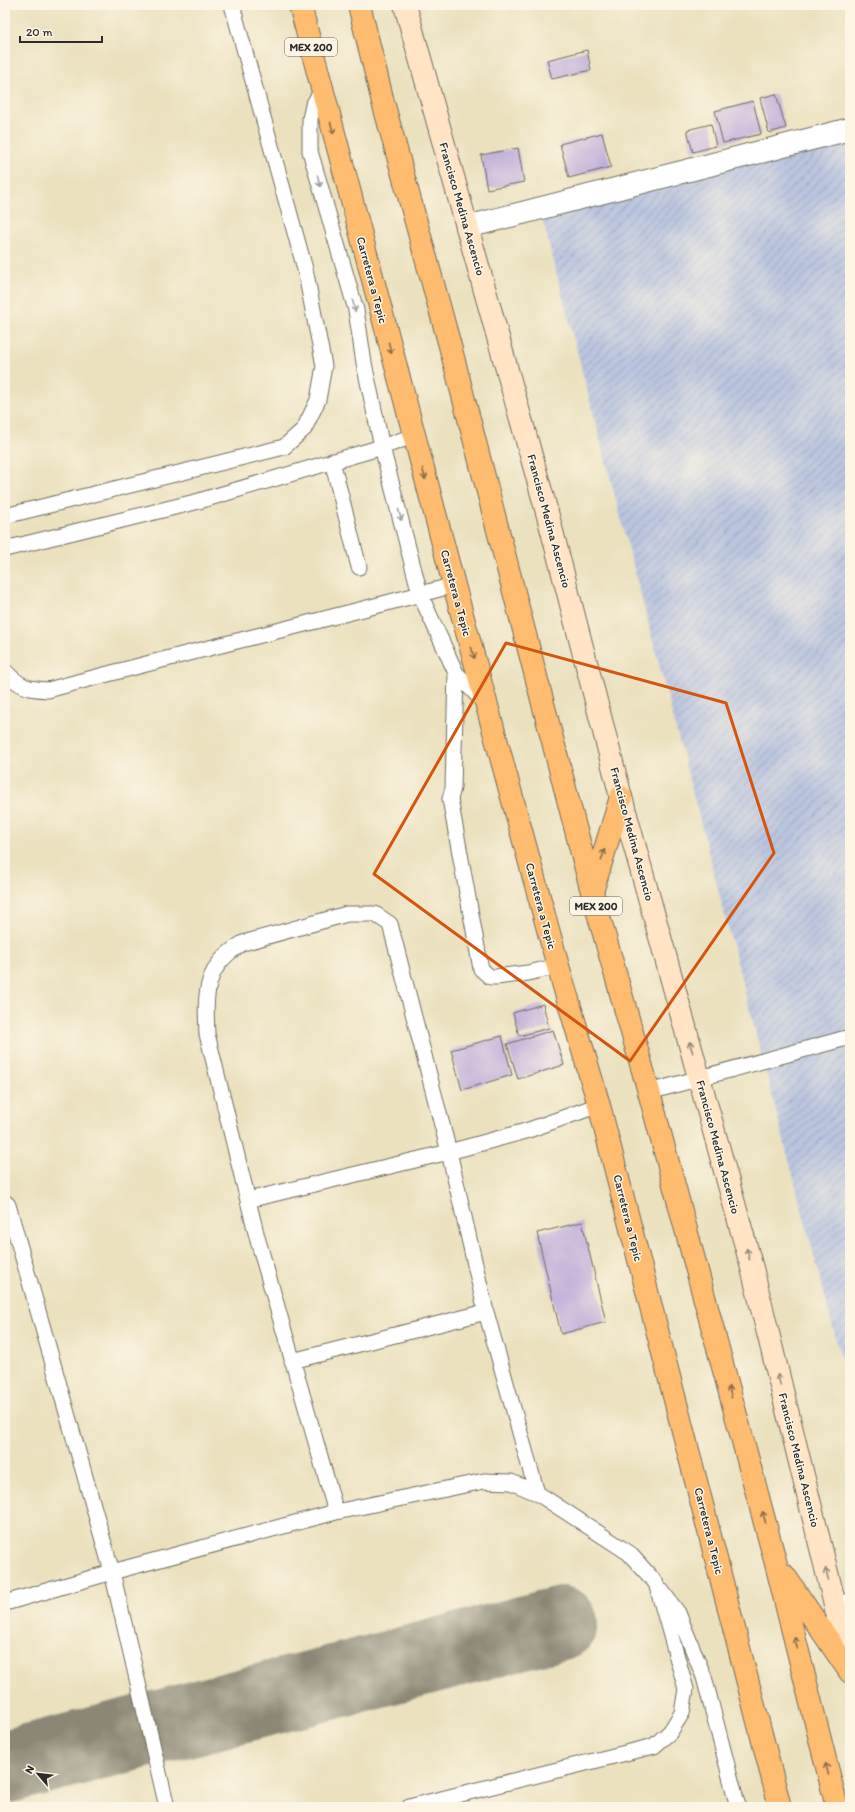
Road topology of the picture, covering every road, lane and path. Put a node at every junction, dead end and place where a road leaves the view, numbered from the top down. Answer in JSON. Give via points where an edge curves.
{"nodes":[{"id":1,"x":232,"y":5,"type":"edge"},
{"id":2,"x":300,"y":5,"type":"edge"},
{"id":3,"x":359,"y":5,"type":"edge"},
{"id":4,"x":405,"y":5,"type":"edge"},
{"id":5,"x":322,"y":90,"type":"junction"},
{"id":6,"x":850,"y":129,"type":"edge"},
{"id":7,"x":467,"y":227,"type":"junction"},
{"id":8,"x":414,"y":436,"type":"junction"},
{"id":9,"x":382,"y":447,"type":"junction"},
{"id":10,"x":332,"y":461,"type":"junction"},
{"id":11,"x":5,"y":516,"type":"edge"},
{"id":12,"x":5,"y":550,"type":"edge"},
{"id":13,"x":359,"y":567,"type":"dead end"},
{"id":14,"x":454,"y":585,"type":"junction"},
{"id":15,"x":420,"y":594,"type":"junction"},
{"id":16,"x":5,"y":671,"type":"edge"},
{"id":17,"x":456,"y":672,"type":"junction"},
{"id":18,"x":487,"y":706,"type":"junction"},
{"id":19,"x":621,"y":797,"type":"junction"},
{"id":20,"x":592,"y":892,"type":"junction"},
{"id":21,"x":558,"y":966,"type":"junction"},
{"id":22,"x":850,"y":1036,"type":"edge"},
{"id":23,"x":699,"y":1078,"type":"junction"},
{"id":24,"x":649,"y":1092,"type":"junction"},
{"id":25,"x":599,"y":1105,"type":"junction"},
{"id":26,"x":449,"y":1152,"type":"junction"},
{"id":27,"x":248,"y":1200,"type":"junction"},
{"id":28,"x":5,"y":1202,"type":"edge"},
{"id":29,"x":486,"y":1312,"type":"junction"},
{"id":30,"x":292,"y":1361,"type":"junction"},
{"id":31,"x":538,"y":1493,"type":"junction"},
{"id":32,"x":336,"y":1512,"type":"junction"},
{"id":33,"x":776,"y":1564,"type":"junction"},
{"id":34,"x":112,"y":1572,"type":"junction"},
{"id":35,"x":656,"y":1583,"type":"junction"},
{"id":36,"x":842,"y":1602,"type":"edge"},
{"id":37,"x":5,"y":1603,"type":"edge"},
{"id":38,"x":850,"y":1666,"type":"edge"},
{"id":39,"x":850,"y":1672,"type":"edge"},
{"id":40,"x":167,"y":1807,"type":"edge"},
{"id":41,"x":409,"y":1807,"type":"edge"},
{"id":42,"x":738,"y":1807,"type":"edge"},
{"id":43,"x":780,"y":1807,"type":"edge"},
{"id":44,"x":837,"y":1807,"type":"edge"}],
"edges":[{"from":1,"to":11,"type":"lane","via":[[305,269],[324,366],[318,400],[304,429],[284,447]]},
{"from":2,"to":5,"type":"highway","name":"Carretera a Tepic","number":"MEX 200"},
{"from":3,"to":20,"type":"highway","number":"MEX 200"},
{"from":4,"to":7,"type":"main road","name":"Francisco Medina Ascencio"},
{"from":5,"to":8,"type":"highway","name":"Carretera a Tepic","number":"MEX 200","one_way":true},
{"from":5,"to":9,"type":"lane","one_way":true,"via":[[313,105],[310,119],[310,151],[356,310],[364,363]]},
{"from":6,"to":7,"type":"street"},
{"from":7,"to":19,"type":"main road","name":"Francisco Medina Ascencio","via":[[548,516]]},
{"from":8,"to":9,"type":"lane"},
{"from":8,"to":14,"type":"highway","name":"Carretera a Tepic","number":"MEX 200","one_way":true},
{"from":9,"to":10,"type":"lane"},
{"from":9,"to":15,"type":"lane","one_way":true},
{"from":10,"to":12,"type":"lane","via":[[199,500]]},
{"from":10,"to":13,"type":"lane"},
{"from":14,"to":15,"type":"lane"},
{"from":14,"to":18,"type":"highway","name":"Carretera a Tepic","number":"MEX 200","one_way":true},
{"from":15,"to":16,"type":"lane","via":[[48,690],[33,689],[17,683]]},
{"from":15,"to":17,"type":"lane"},
{"from":17,"to":18,"type":"lane"},
{"from":17,"to":21,"type":"lane","via":[[453,788],[450,799],[482,969],[490,977],[496,977]]},
{"from":18,"to":21,"type":"highway","name":"Carretera a Tepic","number":"MEX 200"},
{"from":20,"to":19,"type":"highway","one_way":true},
{"from":23,"to":19,"type":"main road","name":"Francisco Medina Ascencio","one_way":true},
{"from":20,"to":24,"type":"highway","number":"MEX 200"},
{"from":21,"to":25,"type":"highway","name":"Carretera a Tepic","number":"MEX 200"},
{"from":22,"to":23,"type":"lane"},
{"from":23,"to":24,"type":"lane"},
{"from":36,"to":23,"type":"main road","name":"Francisco Medina Ascencio","one_way":true},
{"from":33,"to":24,"type":"highway","number":"MEX 200","one_way":true},
{"from":25,"to":26,"type":"lane","via":[[526,1131]]},
{"from":25,"to":43,"type":"highway","name":"Carretera a Tepic","number":"MEX 200"},
{"from":26,"to":27,"type":"lane"},
{"from":26,"to":27,"type":"lane","via":[[390,924],[375,914],[347,914],[243,943],[219,961],[210,978],[206,1003],[207,1034]]},
{"from":26,"to":29,"type":"lane"},
{"from":27,"to":30,"type":"lane"},
{"from":28,"to":34,"type":"lane","via":[[8,1205]]},
{"from":29,"to":30,"type":"lane"},
{"from":29,"to":31,"type":"lane"},
{"from":30,"to":32,"type":"lane"},
{"from":31,"to":32,"type":"lane","via":[[511,1482],[484,1481]]},
{"from":31,"to":35,"type":"lane","via":[[629,1553]]},
{"from":32,"to":34,"type":"lane"},
{"from":33,"to":39,"type":"highway"},
{"from":44,"to":33,"type":"highway","number":"MEX 200","one_way":true},
{"from":34,"to":37,"type":"lane"},
{"from":34,"to":40,"type":"lane"},
{"from":35,"to":41,"type":"lane","via":[[686,1689],[682,1713],[670,1732],[654,1746]]},
{"from":35,"to":42,"type":"lane","via":[[678,1613],[704,1677]]},
{"from":36,"to":38,"type":"main road","name":"Francisco Medina Ascencio"}]}
